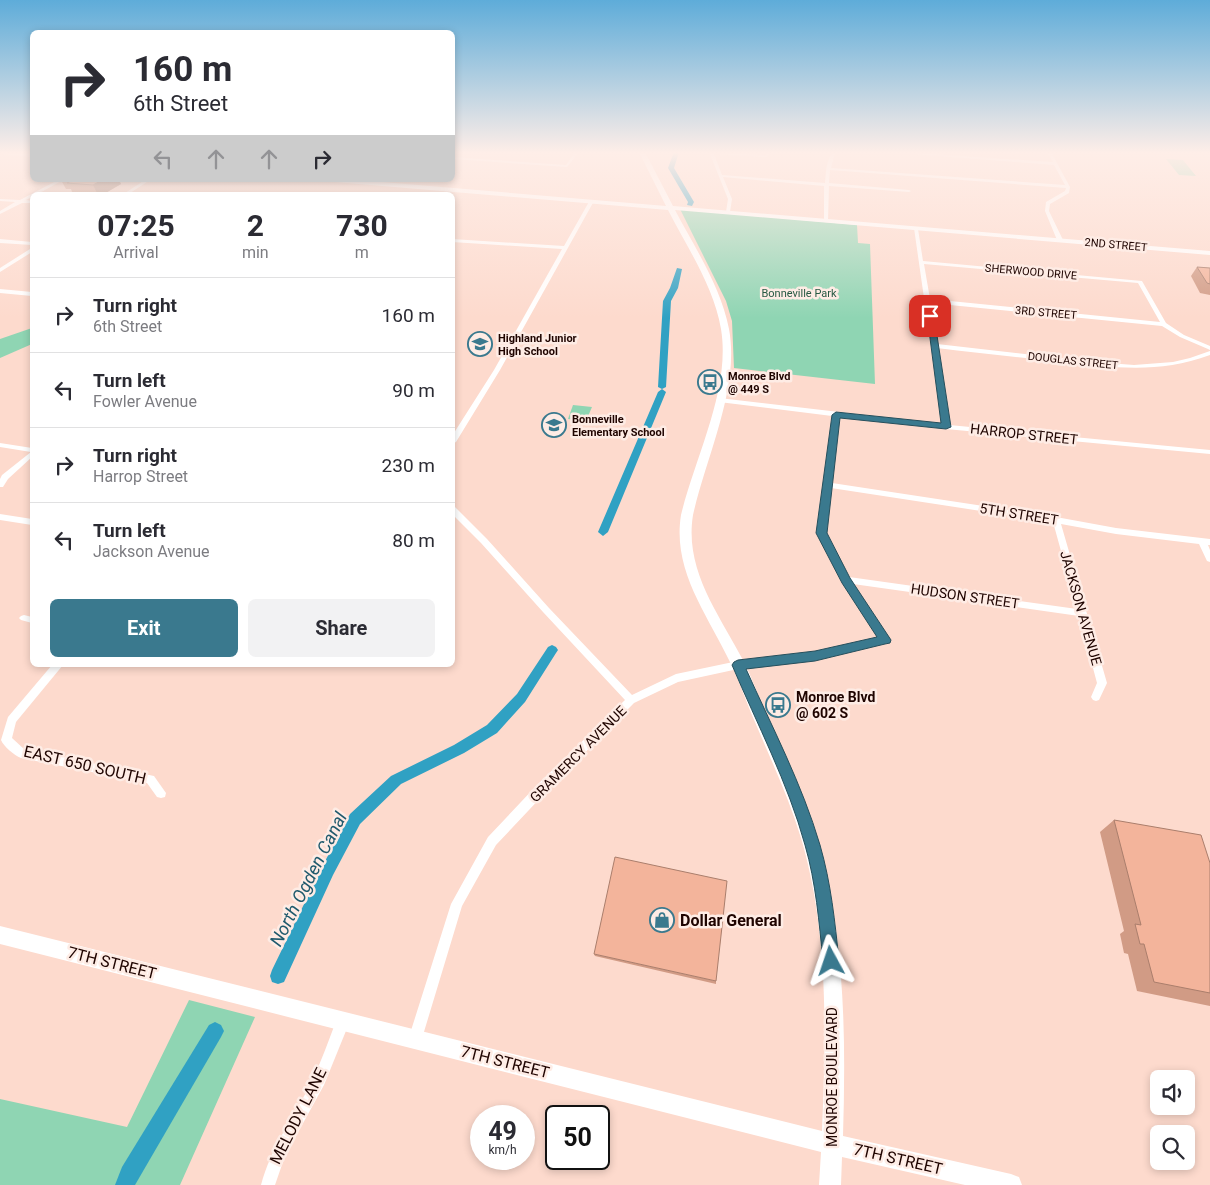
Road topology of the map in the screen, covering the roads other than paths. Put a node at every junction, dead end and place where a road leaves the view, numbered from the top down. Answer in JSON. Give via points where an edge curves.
{"nodes":[{"id":1,"x":588,"y":207,"type":"edge"},
{"id":2,"x":663,"y":207,"type":"edge"},
{"id":3,"x":729,"y":207,"type":"edge"},
{"id":4,"x":827,"y":207,"type":"edge"},
{"id":5,"x":1047,"y":207,"type":"edge"},
{"id":6,"x":671,"y":208,"type":"junction"},
{"id":7,"x":728,"y":212,"type":"junction"},
{"id":8,"x":826,"y":221,"type":"junction"},
{"id":9,"x":916,"y":229,"type":"junction"},
{"id":10,"x":455,"y":240,"type":"edge"},
{"id":11,"x":1060,"y":240,"type":"junction"},
{"id":12,"x":0,"y":241,"type":"edge"},
{"id":13,"x":30,"y":244,"type":"edge"},
{"id":14,"x":565,"y":248,"type":"junction"},
{"id":15,"x":30,"y":251,"type":"edge"},
{"id":16,"x":1210,"y":253,"type":"edge"},
{"id":17,"x":922,"y":262,"type":"junction"},
{"id":18,"x":0,"y":270,"type":"edge"},
{"id":19,"x":0,"y":291,"type":"edge"},
{"id":20,"x":30,"y":294,"type":"edge"},
{"id":21,"x":928,"y":301,"type":"junction"},
{"id":22,"x":1164,"y":324,"type":"junction"},
{"id":23,"x":934,"y":346,"type":"junction"},
{"id":24,"x":1210,"y":348,"type":"edge"},
{"id":25,"x":1210,"y":353,"type":"edge"},
{"id":26,"x":719,"y":400,"type":"junction"},
{"id":27,"x":836,"y":415,"type":"junction"},
{"id":28,"x":946,"y":427,"type":"junction"},
{"id":29,"x":455,"y":437,"type":"edge"},
{"id":30,"x":0,"y":445,"type":"edge"},
{"id":31,"x":30,"y":450,"type":"edge"},
{"id":32,"x":1210,"y":452,"type":"edge"},
{"id":33,"x":30,"y":456,"type":"edge"},
{"id":34,"x":0,"y":485,"type":"edge"},
{"id":35,"x":828,"y":485,"type":"junction"},
{"id":36,"x":455,"y":512,"type":"edge"},
{"id":37,"x":0,"y":517,"type":"edge"},
{"id":38,"x":1056,"y":520,"type":"junction"},
{"id":39,"x":30,"y":522,"type":"edge"},
{"id":40,"x":1206,"y":541,"type":"edge"},
{"id":41,"x":1210,"y":559,"type":"edge"},
{"id":42,"x":846,"y":580,"type":"junction"},
{"id":43,"x":1083,"y":613,"type":"junction"},
{"id":44,"x":738,"y":665,"type":"junction"},
{"id":45,"x":56,"y":667,"type":"edge"},
{"id":46,"x":1096,"y":697,"type":"dead end"},
{"id":47,"x":631,"y":700,"type":"junction"},
{"id":48,"x":161,"y":793,"type":"dead end"},
{"id":49,"x":0,"y":935,"type":"edge"},
{"id":50,"x":343,"y":1021,"type":"junction"},
{"id":51,"x":415,"y":1040,"type":"junction"},
{"id":52,"x":832,"y":1144,"type":"junction"},
{"id":53,"x":268,"y":1185,"type":"edge"},
{"id":54,"x":830,"y":1185,"type":"edge"},
{"id":55,"x":1011,"y":1185,"type":"edge"}],
"edges":[{"from":1,"to":14,"type":"street"},
{"from":2,"to":6,"type":"main road","name":"2ND STREET"},
{"from":3,"to":7,"type":"street"},
{"from":4,"to":8,"type":"street"},
{"from":5,"to":11,"type":"street"},
{"from":6,"to":7,"type":"main road","name":"2ND STREET"},
{"from":6,"to":26,"type":"main road","name":"MONROE BOULEVARD","via":[[713,292],[723,322],[727,360]]},
{"from":7,"to":8,"type":"main road","name":"2ND STREET"},
{"from":8,"to":9,"type":"main road","name":"2ND STREET"},
{"from":9,"to":11,"type":"main road","name":"2ND STREET"},
{"from":9,"to":17,"type":"street"},
{"from":10,"to":14,"type":"street"},
{"from":11,"to":16,"type":"main road","name":"2ND STREET"},
{"from":12,"to":13,"type":"street"},
{"from":14,"to":29,"type":"street","via":[[497,370]]},
{"from":15,"to":18,"type":"street"},
{"from":17,"to":21,"type":"street"},
{"from":17,"to":22,"type":"street","name":"SHERWOOD DRIVE","via":[[1140,282]]},
{"from":19,"to":20,"type":"street"},
{"from":21,"to":22,"type":"street","name":"3RD STREET"},
{"from":21,"to":23,"type":"street"},
{"from":22,"to":24,"type":"street"},
{"from":23,"to":25,"type":"street","name":"DOUGLAS STREET","via":[[1129,367],[1164,366],[1191,361]]},
{"from":23,"to":28,"type":"street"},
{"from":26,"to":27,"type":"street","name":"HARROP STREET"},
{"from":26,"to":44,"type":"main road","name":"MONROE BOULEVARD","via":[[686,520],[685,547],[699,587]]},
{"from":27,"to":28,"type":"street","name":"HARROP STREET"},
{"from":27,"to":35,"type":"street"},
{"from":28,"to":32,"type":"street","name":"HARROP STREET"},
{"from":30,"to":31,"type":"street"},
{"from":33,"to":34,"type":"street"},
{"from":35,"to":38,"type":"street","name":"5TH STREET"},
{"from":35,"to":42,"type":"street","via":[[822,533]]},
{"from":36,"to":47,"type":"street","name":"GRAMERCY AVENUE"},
{"from":37,"to":39,"type":"street"},
{"from":38,"to":40,"type":"street","name":"5TH STREET","via":[[1116,531]]},
{"from":38,"to":43,"type":"street","name":"JACKSON AVENUE"},
{"from":40,"to":41,"type":"street"},
{"from":42,"to":43,"type":"street","name":"HUDSON STREET"},
{"from":42,"to":44,"type":"street","via":[[885,640],[815,656]]},
{"from":43,"to":46,"type":"street","name":"JACKSON AVENUE","via":[[1102,683]]},
{"from":44,"to":47,"type":"street","via":[[676,678]]},
{"from":44,"to":52,"type":"main road","name":"MONROE BOULEVARD","via":[[803,816],[824,895],[834,1019]]},
{"from":45,"to":48,"type":"street","name":"EAST 650 SOUTH","via":[[12,720],[6,740],[21,752],[150,779]]},
{"from":47,"to":51,"type":"street","name":"GRAMERCY AVENUE","via":[[492,841],[457,904]]},
{"from":49,"to":50,"type":"main road","name":"7TH STREET"},
{"from":50,"to":51,"type":"main road","name":"7TH STREET"},
{"from":50,"to":53,"type":"street","name":"MELODY LANE","via":[[311,1098],[286,1136]]},
{"from":51,"to":52,"type":"main road","name":"7TH STREET"},
{"from":52,"to":54,"type":"main road","name":"MONROE BOULEVARD"},
{"from":52,"to":55,"type":"main road","name":"7TH STREET"}]}
